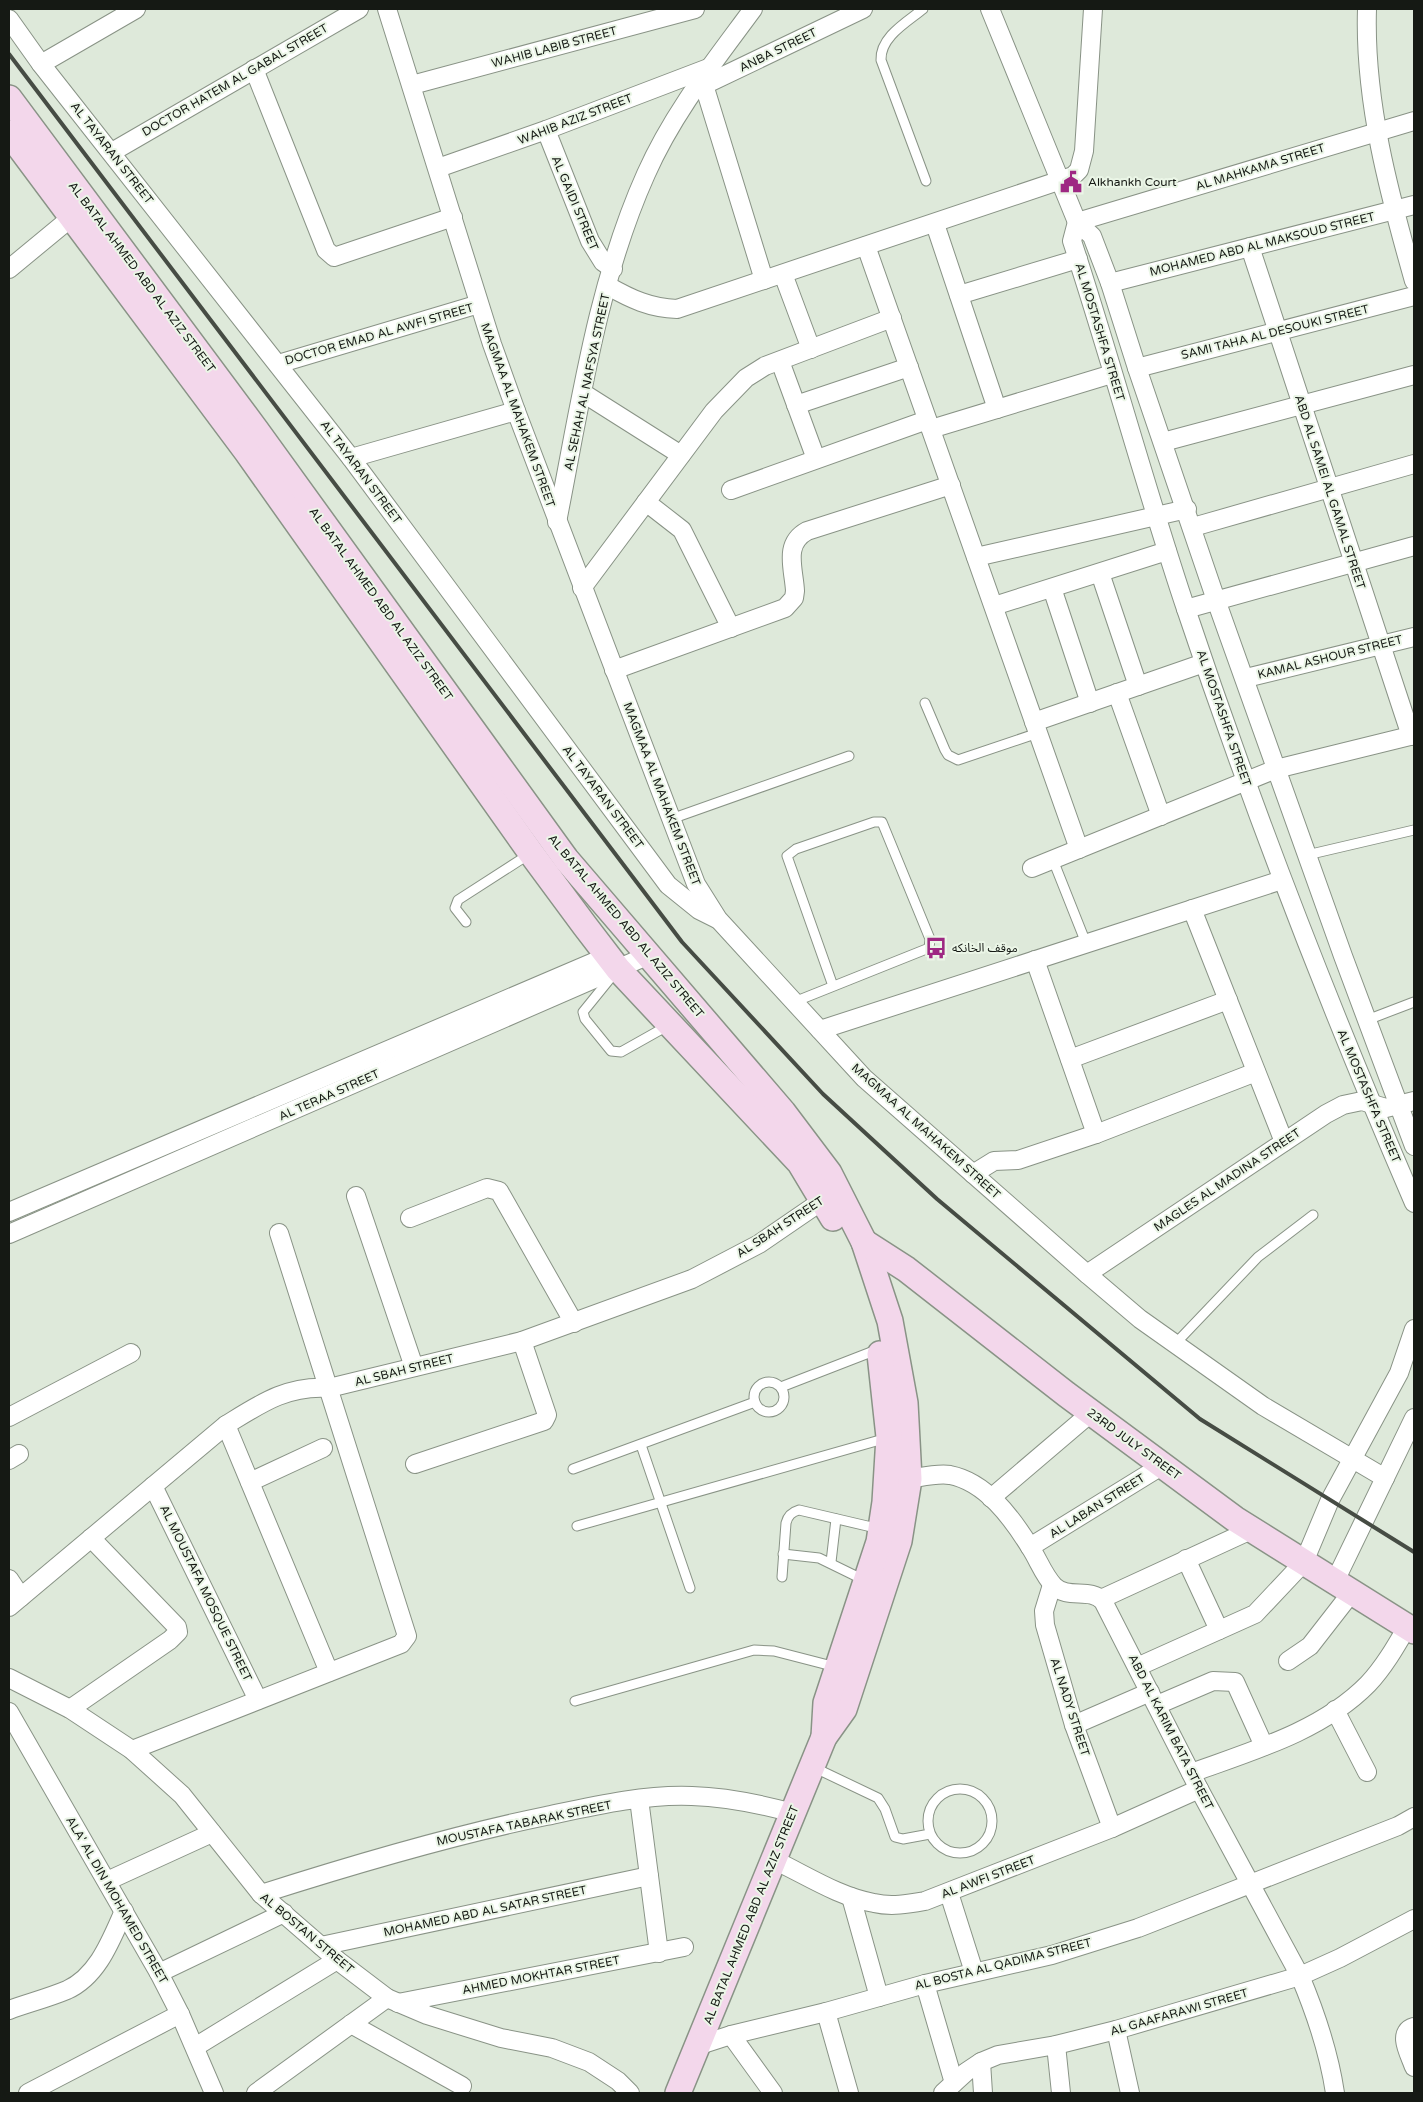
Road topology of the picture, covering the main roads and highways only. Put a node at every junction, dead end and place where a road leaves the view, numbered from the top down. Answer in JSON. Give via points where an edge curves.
{"nodes":[{"id":1,"x":9,"y":98,"type":"edge"},
{"id":2,"x":9,"y":133,"type":"edge"},
{"id":3,"x":830,"y":1195,"type":"junction"},
{"id":4,"x":864,"y":1242,"type":"junction"},
{"id":5,"x":1411,"y":1629,"type":"edge"},
{"id":6,"x":824,"y":1737,"type":"junction"},
{"id":7,"x":678,"y":2093,"type":"edge"}],
"edges":[{"from":1,"to":3,"type":"main road","name":"AL BATAL AHMED ABD AL AZIZ STREET","via":[[256,430],[566,859],[783,1112],[829,1173]]},
{"from":2,"to":3,"type":"main road","name":"AL BATAL AHMED ABD AL AZIZ STREET","via":[[247,452],[531,853],[613,962]]},
{"from":3,"to":4,"type":"main road","name":"AL BATAL AHMED ABD AL AZIZ STREET"},
{"from":3,"to":6,"type":"main road","name":"AL BATAL AHMED ABD AL AZIZ STREET","via":[[868,1302],[880,1349],[889,1469],[881,1529],[826,1703]]},
{"from":4,"to":5,"type":"main road","name":"23RD JULY STREET","via":[[906,1269],[1252,1530]]},
{"from":4,"to":6,"type":"main road","name":"AL BATAL AHMED ABD AL AZIZ STREET","via":[[890,1320],[905,1403],[909,1479],[900,1541],[844,1709]]},
{"from":6,"to":7,"type":"main road","name":"AL BATAL AHMED ABD AL AZIZ STREET"}]}
